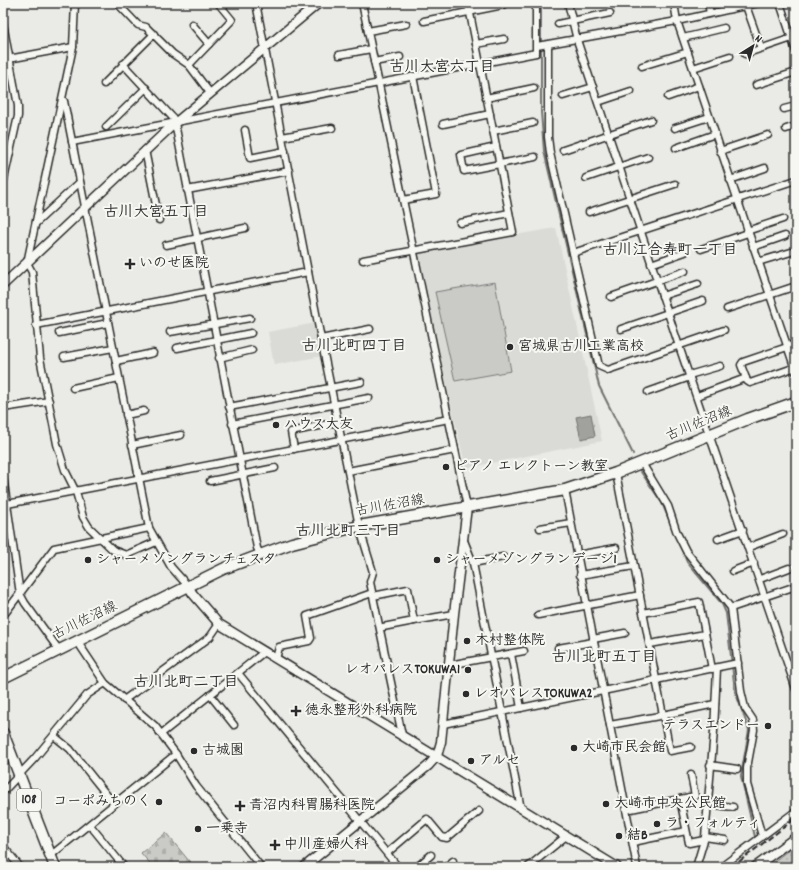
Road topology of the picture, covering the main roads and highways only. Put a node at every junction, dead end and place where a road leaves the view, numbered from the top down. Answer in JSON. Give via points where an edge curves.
{"nodes":[{"id":1,"x":796,"y":402,"type":"edge"},
{"id":2,"x":3,"y":678,"type":"edge"},
{"id":3,"x":3,"y":733,"type":"edge"},
{"id":4,"x":55,"y":867,"type":"edge"}],
"edges":[{"from":1,"to":2,"type":"main road","name":"古川佐沼線","via":[[616,473],[565,490],[359,526],[321,534],[260,554],[188,586]]},
{"from":3,"to":4,"type":"main road","number":"108"}]}
